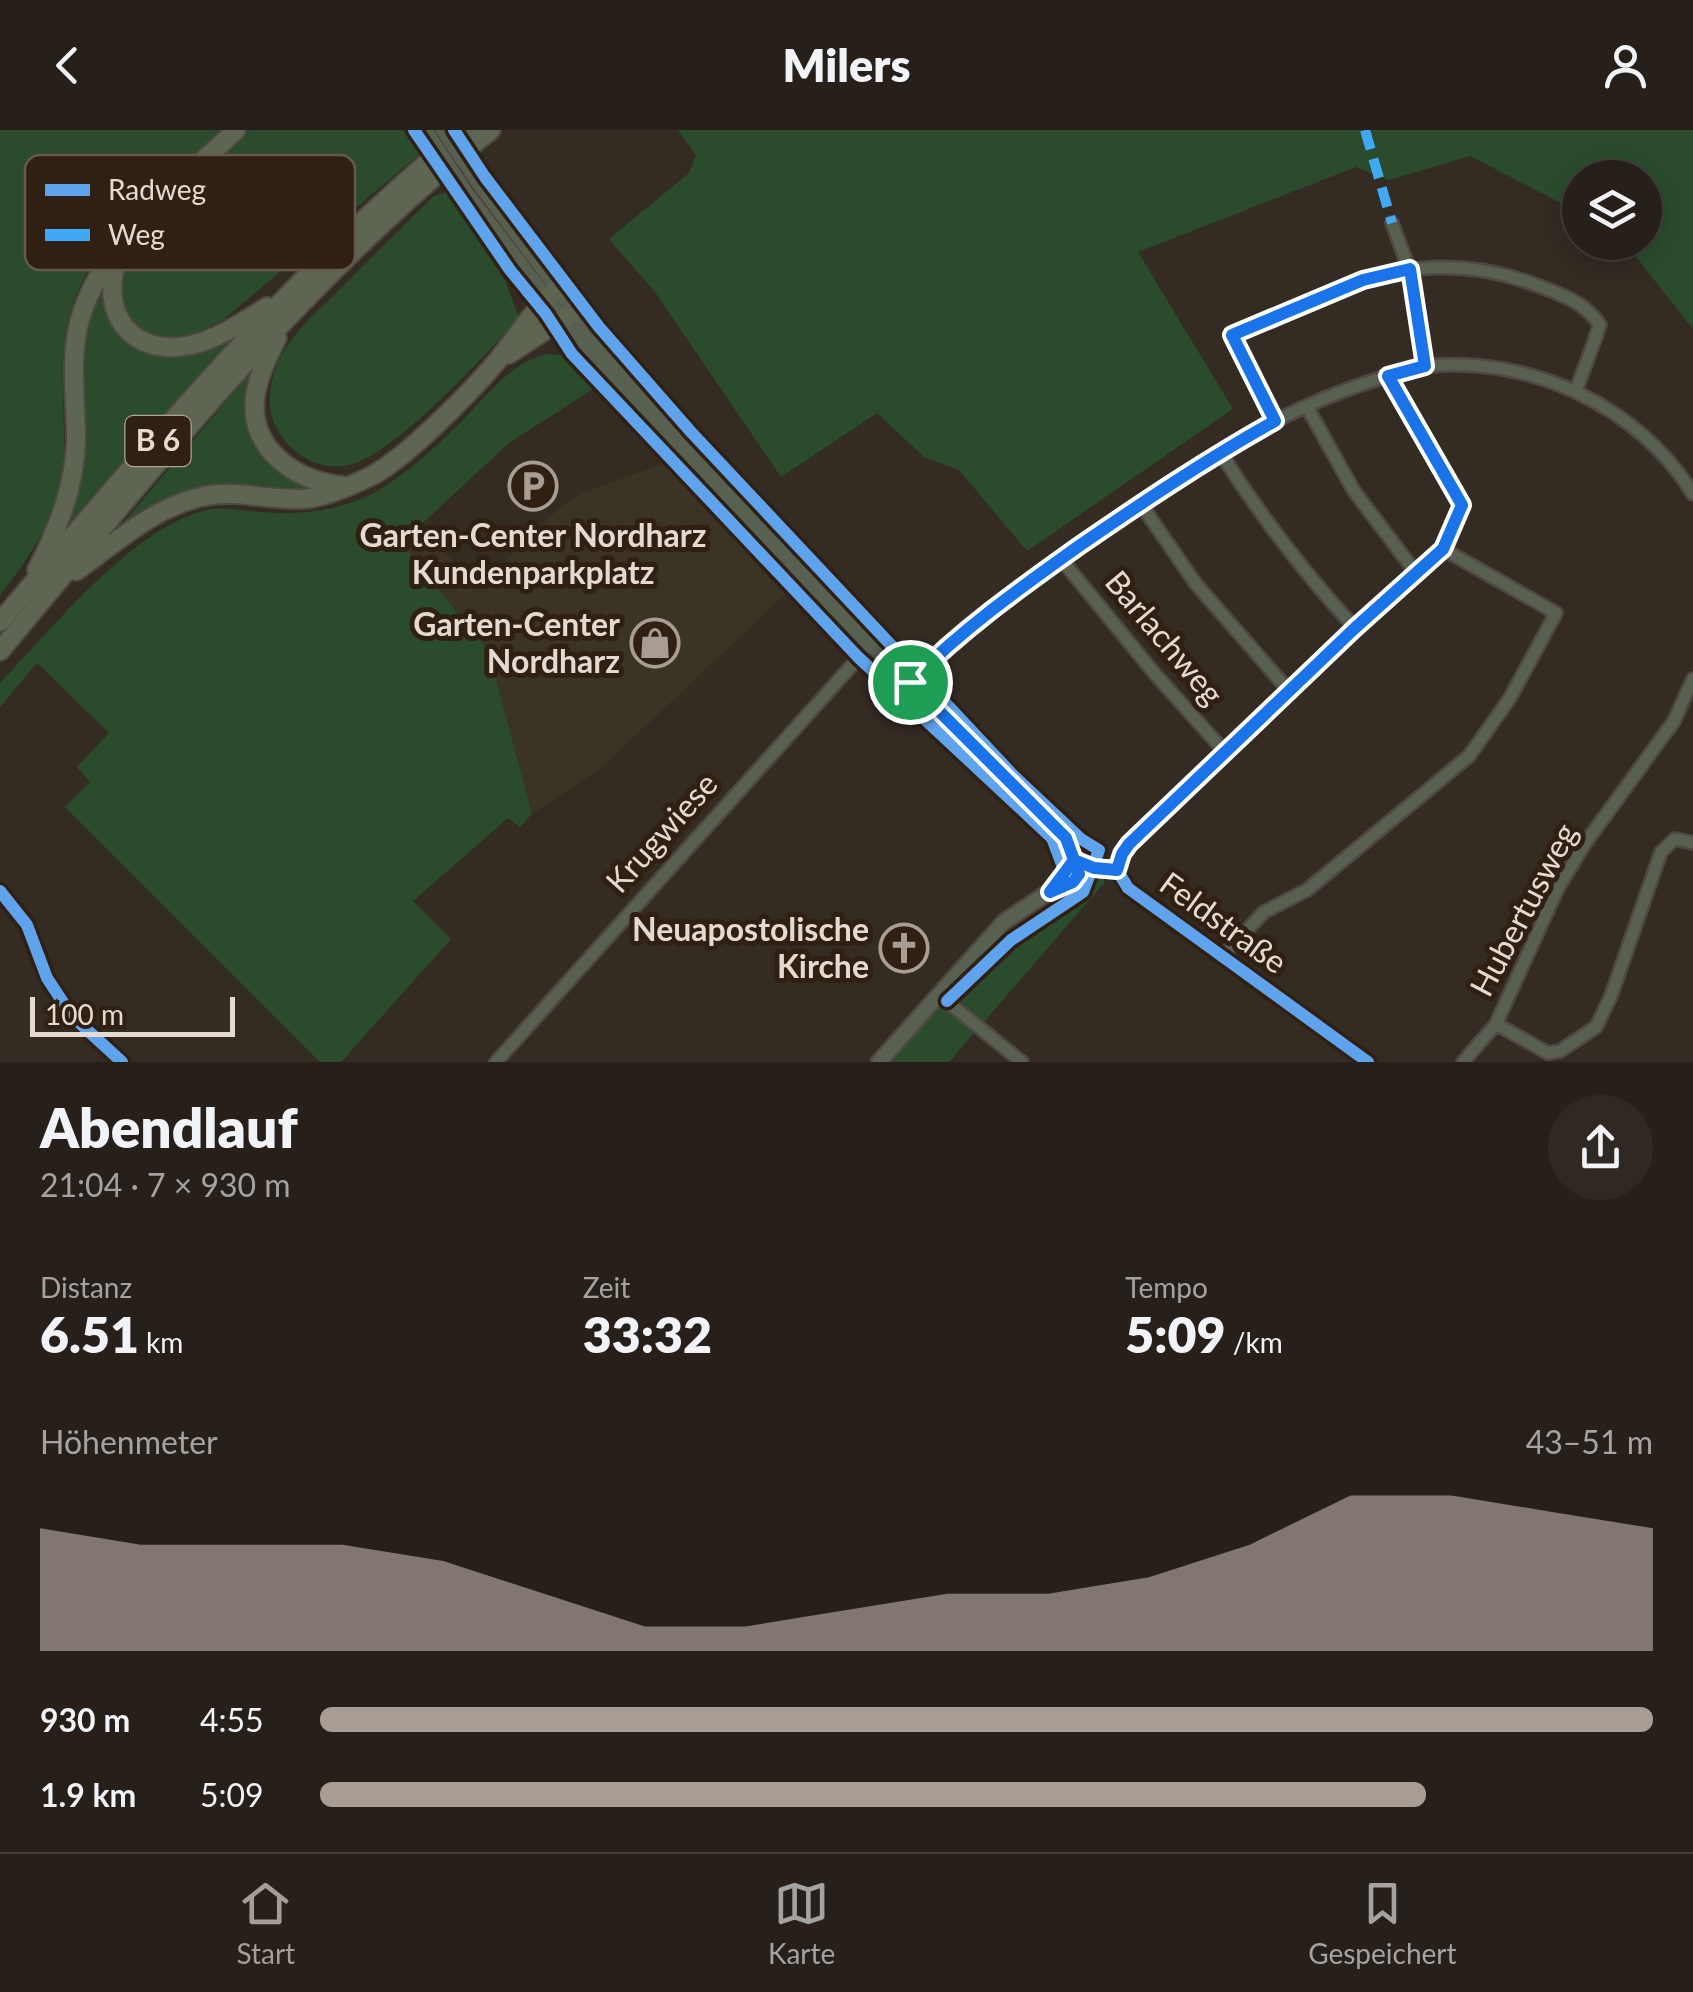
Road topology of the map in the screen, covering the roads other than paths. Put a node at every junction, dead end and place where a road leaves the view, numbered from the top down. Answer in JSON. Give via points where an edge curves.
{"nodes":[{"id":1,"x":236,"y":130,"type":"edge"},
{"id":2,"x":425,"y":130,"type":"edge"},
{"id":3,"x":444,"y":130,"type":"edge"},
{"id":4,"x":466,"y":130,"type":"edge"},
{"id":5,"x":492,"y":130,"type":"edge"},
{"id":6,"x":211,"y":155,"type":"edge"},
{"id":7,"x":472,"y":188,"type":"junction"},
{"id":8,"x":1392,"y":223,"type":"dead end"},
{"id":9,"x":355,"y":228,"type":"edge"},
{"id":10,"x":355,"y":253,"type":"edge"},
{"id":11,"x":1410,"y":269,"type":"junction"},
{"id":12,"x":103,"y":270,"type":"edge"},
{"id":13,"x":114,"y":270,"type":"edge"},
{"id":14,"x":313,"y":270,"type":"edge"},
{"id":15,"x":337,"y":270,"type":"edge"},
{"id":16,"x":288,"y":294,"type":"junction"},
{"id":17,"x":551,"y":295,"type":"junction"},
{"id":18,"x":568,"y":316,"type":"junction"},
{"id":19,"x":286,"y":321,"type":"junction"},
{"id":20,"x":496,"y":362,"type":"junction"},
{"id":21,"x":1425,"y":366,"type":"junction"},
{"id":22,"x":1388,"y":376,"type":"junction"},
{"id":23,"x":1576,"y":390,"type":"junction"},
{"id":24,"x":1307,"y":407,"type":"junction"},
{"id":25,"x":1275,"y":421,"type":"junction"},
{"id":26,"x":1220,"y":452,"type":"junction"},
{"id":27,"x":344,"y":486,"type":"junction"},
{"id":28,"x":1693,"y":494,"type":"edge"},
{"id":29,"x":1140,"y":504,"type":"junction"},
{"id":30,"x":1443,"y":549,"type":"junction"},
{"id":31,"x":1061,"y":559,"type":"junction"},
{"id":32,"x":1416,"y":574,"type":"junction"},
{"id":33,"x":55,"y":586,"type":"junction"},
{"id":34,"x":28,"y":589,"type":"junction"},
{"id":35,"x":0,"y":622,"type":"edge"},
{"id":36,"x":1355,"y":628,"type":"junction"},
{"id":37,"x":871,"y":644,"type":"junction"},
{"id":38,"x":0,"y":651,"type":"edge"},
{"id":39,"x":1693,"y":679,"type":"edge"},
{"id":40,"x":910,"y":682,"type":"junction"},
{"id":41,"x":1290,"y":692,"type":"junction"},
{"id":42,"x":1226,"y":752,"type":"junction"},
{"id":43,"x":1693,"y":843,"type":"edge"},
{"id":44,"x":1074,"y":860,"type":"junction"},
{"id":45,"x":1117,"y":870,"type":"junction"},
{"id":46,"x":0,"y":891,"type":"edge"},
{"id":47,"x":1223,"y":956,"type":"junction"},
{"id":48,"x":939,"y":994,"type":"junction"},
{"id":49,"x":1496,"y":1024,"type":"junction"},
{"id":50,"x":122,"y":1062,"type":"edge"},
{"id":51,"x":496,"y":1062,"type":"edge"},
{"id":52,"x":879,"y":1062,"type":"edge"},
{"id":53,"x":1022,"y":1062,"type":"edge"},
{"id":54,"x":1368,"y":1062,"type":"edge"},
{"id":55,"x":1463,"y":1062,"type":"edge"}],
"edges":[{"from":1,"to":6,"type":"highway"},
{"from":2,"to":7,"type":"street","bridge":true},
{"from":3,"to":7,"type":"street","bridge":true},
{"from":4,"to":9,"type":"highway","number":"B 6"},
{"from":5,"to":10,"type":"highway","number":"B 6"},
{"from":7,"to":17,"type":"street"},
{"from":7,"to":17,"type":"street","via":[[524,271]]},
{"from":8,"to":11,"type":"street"},
{"from":11,"to":21,"type":"street"},
{"from":11,"to":23,"type":"street","via":[[1461,266],[1508,274],[1592,313],[1600,326]]},
{"from":11,"to":25,"type":"street","via":[[1363,280],[1232,335]]},
{"from":12,"to":34,"type":"highway","via":[[81,313],[73,475]]},
{"from":13,"to":16,"type":"highway","via":[[111,290],[121,324],[149,345],[169,348],[195,344]]},
{"from":14,"to":16,"type":"highway","number":"B 6"},
{"from":15,"to":19,"type":"highway","number":"B 6"},
{"from":16,"to":34,"type":"highway","number":"B 6"},
{"from":17,"to":18,"type":"street"},
{"from":17,"to":20,"type":"highway"},
{"from":18,"to":20,"type":"highway"},
{"from":18,"to":37,"type":"street","via":[[851,614]]},
{"from":19,"to":27,"type":"highway","via":[[256,388],[259,432],[290,469]]},
{"from":19,"to":33,"type":"highway","number":"B 6"},
{"from":20,"to":27,"type":"highway","via":[[404,453]]},
{"from":21,"to":22,"type":"street"},
{"from":21,"to":23,"type":"street","via":[[1515,372]]},
{"from":22,"to":24,"type":"street"},
{"from":22,"to":30,"type":"street","via":[[1462,505]]},
{"from":23,"to":28,"type":"street","via":[[1659,448]]},
{"from":24,"to":25,"type":"street"},
{"from":24,"to":32,"type":"street","via":[[1354,491]]},
{"from":25,"to":26,"type":"street"},
{"from":26,"to":29,"type":"street"},
{"from":26,"to":36,"type":"street","via":[[1261,516]]},
{"from":27,"to":33,"type":"highway","via":[[300,499],[224,494],[172,506]]},
{"from":29,"to":31,"type":"street"},
{"from":29,"to":41,"type":"street","via":[[1196,584]]},
{"from":30,"to":32,"type":"street"},
{"from":30,"to":47,"type":"street","via":[[1556,613],[1538,650],[1469,756],[1307,890],[1264,912]]},
{"from":31,"to":40,"type":"street","via":[[982,616]]},
{"from":31,"to":42,"type":"street","name":"Barlachweg"},
{"from":32,"to":36,"type":"street"},
{"from":33,"to":38,"type":"highway","number":"B 6"},
{"from":34,"to":35,"type":"highway","number":"B 6"},
{"from":36,"to":41,"type":"street"},
{"from":37,"to":40,"type":"street"},
{"from":37,"to":51,"type":"street","name":"Krugwiese"},
{"from":39,"to":49,"type":"street","name":"Hubertusweg","via":[[1674,721],[1558,888]]},
{"from":40,"to":44,"type":"street","via":[[1066,838]]},
{"from":41,"to":42,"type":"street"},
{"from":42,"to":45,"type":"street","via":[[1129,844]]},
{"from":43,"to":49,"type":"street","via":[[1675,839],[1661,852],[1596,1026],[1548,1053]]},
{"from":44,"to":45,"type":"street","name":"Feldstraße"},
{"from":44,"to":48,"type":"street","via":[[1050,892],[1004,922]]},
{"from":45,"to":47,"type":"street","name":"Feldstraße","via":[[1128,888]]},
{"from":46,"to":50,"type":"street","via":[[27,925],[47,978],[72,1016]]},
{"from":47,"to":54,"type":"street","name":"Feldstraße"},
{"from":48,"to":52,"type":"street"},
{"from":48,"to":53,"type":"street"},
{"from":49,"to":55,"type":"street","name":"Hubertusweg"}]}
